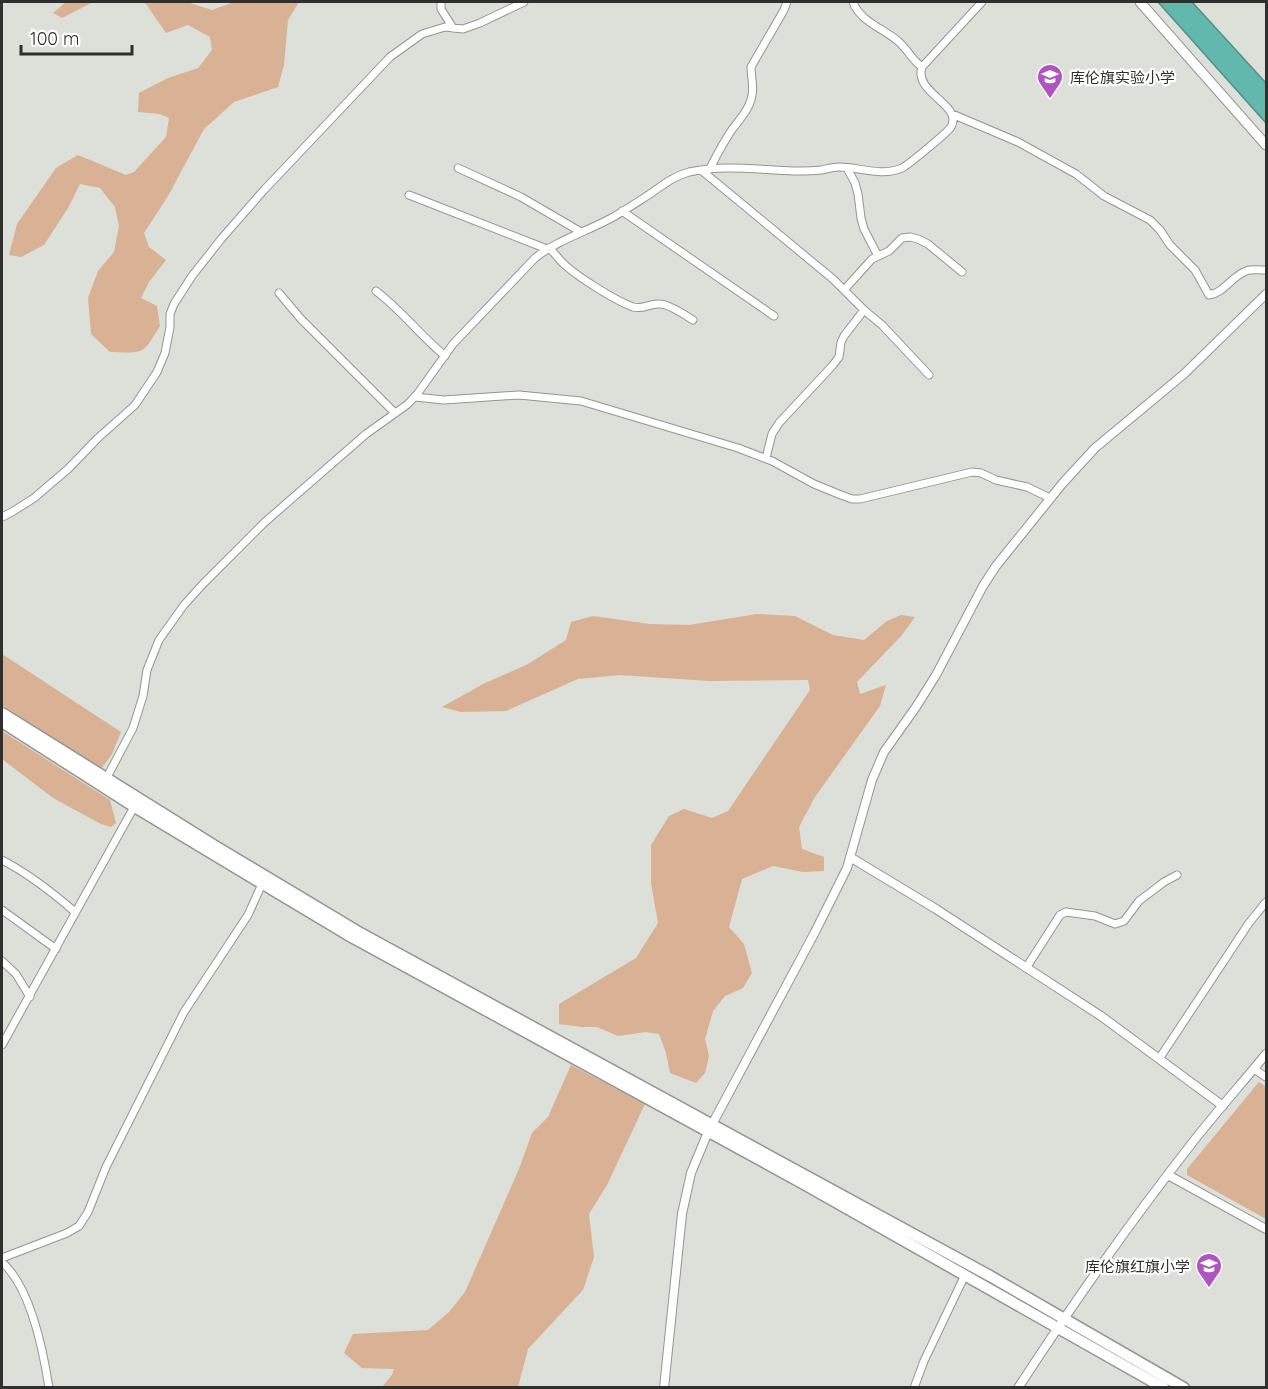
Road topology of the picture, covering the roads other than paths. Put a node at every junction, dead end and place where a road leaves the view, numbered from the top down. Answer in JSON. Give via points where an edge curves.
{"nodes":[{"id":1,"x":441,"y":2,"type":"edge"},
{"id":2,"x":524,"y":2,"type":"edge"},
{"id":3,"x":787,"y":2,"type":"edge"},
{"id":4,"x":853,"y":2,"type":"edge"},
{"id":5,"x":982,"y":2,"type":"edge"},
{"id":6,"x":1140,"y":2,"type":"edge"},
{"id":7,"x":453,"y":28,"type":"junction"},
{"id":8,"x":922,"y":67,"type":"junction"},
{"id":9,"x":952,"y":113,"type":"junction"},
{"id":10,"x":1266,"y":145,"type":"edge"},
{"id":11,"x":458,"y":168,"type":"dead end"},
{"id":12,"x":847,"y":168,"type":"junction"},
{"id":13,"x":710,"y":169,"type":"junction"},
{"id":14,"x":701,"y":170,"type":"junction"},
{"id":15,"x":409,"y":195,"type":"dead end"},
{"id":16,"x":622,"y":212,"type":"junction"},
{"id":17,"x":581,"y":232,"type":"junction"},
{"id":18,"x":548,"y":248,"type":"junction"},
{"id":19,"x":878,"y":256,"type":"junction"},
{"id":20,"x":1266,"y":270,"type":"edge"},
{"id":21,"x":962,"y":272,"type":"dead end"},
{"id":22,"x":844,"y":290,"type":"junction"},
{"id":23,"x":376,"y":291,"type":"dead end"},
{"id":24,"x":279,"y":293,"type":"dead end"},
{"id":25,"x":1266,"y":294,"type":"edge"},
{"id":26,"x":864,"y":310,"type":"junction"},
{"id":27,"x":774,"y":316,"type":"dead end"},
{"id":28,"x":693,"y":320,"type":"dead end"},
{"id":29,"x":445,"y":356,"type":"junction"},
{"id":30,"x":928,"y":375,"type":"dead end"},
{"id":31,"x":415,"y":397,"type":"junction"},
{"id":32,"x":395,"y":413,"type":"junction"},
{"id":33,"x":766,"y":458,"type":"junction"},
{"id":34,"x":1050,"y":498,"type":"junction"},
{"id":35,"x":2,"y":517,"type":"edge"},
{"id":36,"x":2,"y":713,"type":"edge"},
{"id":37,"x":2,"y":722,"type":"edge"},
{"id":38,"x":105,"y":779,"type":"junction"},
{"id":39,"x":134,"y":807,"type":"junction"},
{"id":40,"x":850,"y":857,"type":"junction"},
{"id":41,"x":2,"y":860,"type":"edge"},
{"id":42,"x":1177,"y":876,"type":"dead end"},
{"id":43,"x":262,"y":884,"type":"junction"},
{"id":44,"x":1266,"y":902,"type":"edge"},
{"id":45,"x":2,"y":910,"type":"edge"},
{"id":46,"x":75,"y":912,"type":"junction"},
{"id":47,"x":56,"y":949,"type":"junction"},
{"id":48,"x":2,"y":961,"type":"edge"},
{"id":49,"x":1026,"y":968,"type":"junction"},
{"id":50,"x":30,"y":997,"type":"junction"},
{"id":51,"x":2,"y":1046,"type":"edge"},
{"id":52,"x":1266,"y":1054,"type":"edge"},
{"id":53,"x":1159,"y":1059,"type":"junction"},
{"id":54,"x":1254,"y":1070,"type":"junction"},
{"id":55,"x":1266,"y":1077,"type":"edge"},
{"id":56,"x":1223,"y":1106,"type":"junction"},
{"id":57,"x":711,"y":1128,"type":"junction"},
{"id":58,"x":1168,"y":1175,"type":"junction"},
{"id":59,"x":1266,"y":1229,"type":"edge"},
{"id":60,"x":2,"y":1260,"type":"edge"},
{"id":61,"x":965,"y":1275,"type":"junction"},
{"id":62,"x":1061,"y":1323,"type":"junction"},
{"id":63,"x":49,"y":1388,"type":"edge"},
{"id":64,"x":664,"y":1388,"type":"edge"},
{"id":65,"x":914,"y":1388,"type":"edge"},
{"id":66,"x":1018,"y":1388,"type":"edge"},
{"id":67,"x":1164,"y":1388,"type":"edge"},
{"id":68,"x":1184,"y":1388,"type":"edge"}],
"edges":[{"from":1,"to":7,"type":"street"},
{"from":2,"to":7,"type":"street","via":[[480,23]]},
{"from":3,"to":13,"type":"street","via":[[751,67],[753,84],[748,107]]},
{"from":4,"to":8,"type":"street","via":[[860,13],[902,44]]},
{"from":5,"to":8,"type":"street"},
{"from":6,"to":10,"type":"main road"},
{"from":7,"to":35,"type":"street","via":[[422,34],[390,57],[264,190],[192,276],[174,304],[165,353],[135,405],[34,498]]},
{"from":8,"to":9,"type":"street","via":[[923,82]]},
{"from":9,"to":12,"type":"street","via":[[951,126],[943,135],[903,168]]},
{"from":9,"to":20,"type":"street","via":[[1018,142],[1150,220],[1195,270],[1209,295],[1248,270]]},
{"from":11,"to":17,"type":"street","via":[[522,197]]},
{"from":12,"to":13,"type":"street"},
{"from":12,"to":19,"type":"street","via":[[855,183],[864,229]]},
{"from":13,"to":14,"type":"street"},
{"from":14,"to":16,"type":"street","via":[[670,179]]},
{"from":14,"to":22,"type":"street"},
{"from":15,"to":18,"type":"street"},
{"from":16,"to":17,"type":"street"},
{"from":16,"to":27,"type":"street"},
{"from":17,"to":18,"type":"street"},
{"from":18,"to":28,"type":"street","via":[[565,266],[620,301],[642,309],[660,303]]},
{"from":18,"to":29,"type":"street"},
{"from":19,"to":21,"type":"street","via":[[902,238],[910,237],[927,244]]},
{"from":19,"to":22,"type":"street"},
{"from":22,"to":26,"type":"street"},
{"from":23,"to":29,"type":"street"},
{"from":24,"to":32,"type":"street"},
{"from":25,"to":34,"type":"street","via":[[1184,374],[1095,448]]},
{"from":26,"to":30,"type":"street"},
{"from":26,"to":33,"type":"street","via":[[844,336],[833,366],[778,423]]},
{"from":29,"to":31,"type":"street"},
{"from":31,"to":32,"type":"street"},
{"from":31,"to":33,"type":"street","via":[[519,395],[581,401]]},
{"from":32,"to":38,"type":"street","via":[[273,515],[184,605],[159,640],[147,670],[133,728]]},
{"from":33,"to":34,"type":"street","via":[[852,499],[972,472],[1027,487]]},
{"from":34,"to":40,"type":"street","via":[[982,586],[936,675],[884,752]]},
{"from":36,"to":38,"type":"main road"},
{"from":37,"to":39,"type":"main road"},
{"from":38,"to":57,"type":"main road","via":[[362,934]]},
{"from":39,"to":43,"type":"main road"},
{"from":39,"to":46,"type":"street"},
{"from":40,"to":49,"type":"street"},
{"from":40,"to":57,"type":"street"},
{"from":41,"to":46,"type":"street","via":[[47,888]]},
{"from":42,"to":49,"type":"street","via":[[1139,901],[1124,921],[1116,924],[1095,916],[1066,912],[1060,915]]},
{"from":43,"to":57,"type":"main road","via":[[387,957]]},
{"from":43,"to":60,"type":"street","via":[[248,915],[184,1012],[79,1226]]},
{"from":44,"to":53,"type":"street"},
{"from":45,"to":47,"type":"street"},
{"from":46,"to":47,"type":"street"},
{"from":47,"to":50,"type":"street"},
{"from":48,"to":50,"type":"street","via":[[16,974]]},
{"from":49,"to":53,"type":"street"},
{"from":50,"to":51,"type":"street"},
{"from":52,"to":54,"type":"street"},
{"from":53,"to":56,"type":"street"},
{"from":54,"to":55,"type":"street"},
{"from":54,"to":56,"type":"street"},
{"from":56,"to":58,"type":"street"},
{"from":57,"to":61,"type":"main road"},
{"from":57,"to":62,"type":"main road","via":[[990,1276]]},
{"from":57,"to":64,"type":"street","via":[[691,1173],[684,1204]]},
{"from":58,"to":59,"type":"street"},
{"from":58,"to":62,"type":"street"},
{"from":60,"to":63,"type":"street","via":[[21,1288],[33,1319]]},
{"from":61,"to":62,"type":"main road"},
{"from":61,"to":65,"type":"street"},
{"from":62,"to":66,"type":"street"},
{"from":62,"to":67,"type":"main road"},
{"from":62,"to":68,"type":"main road"}]}
